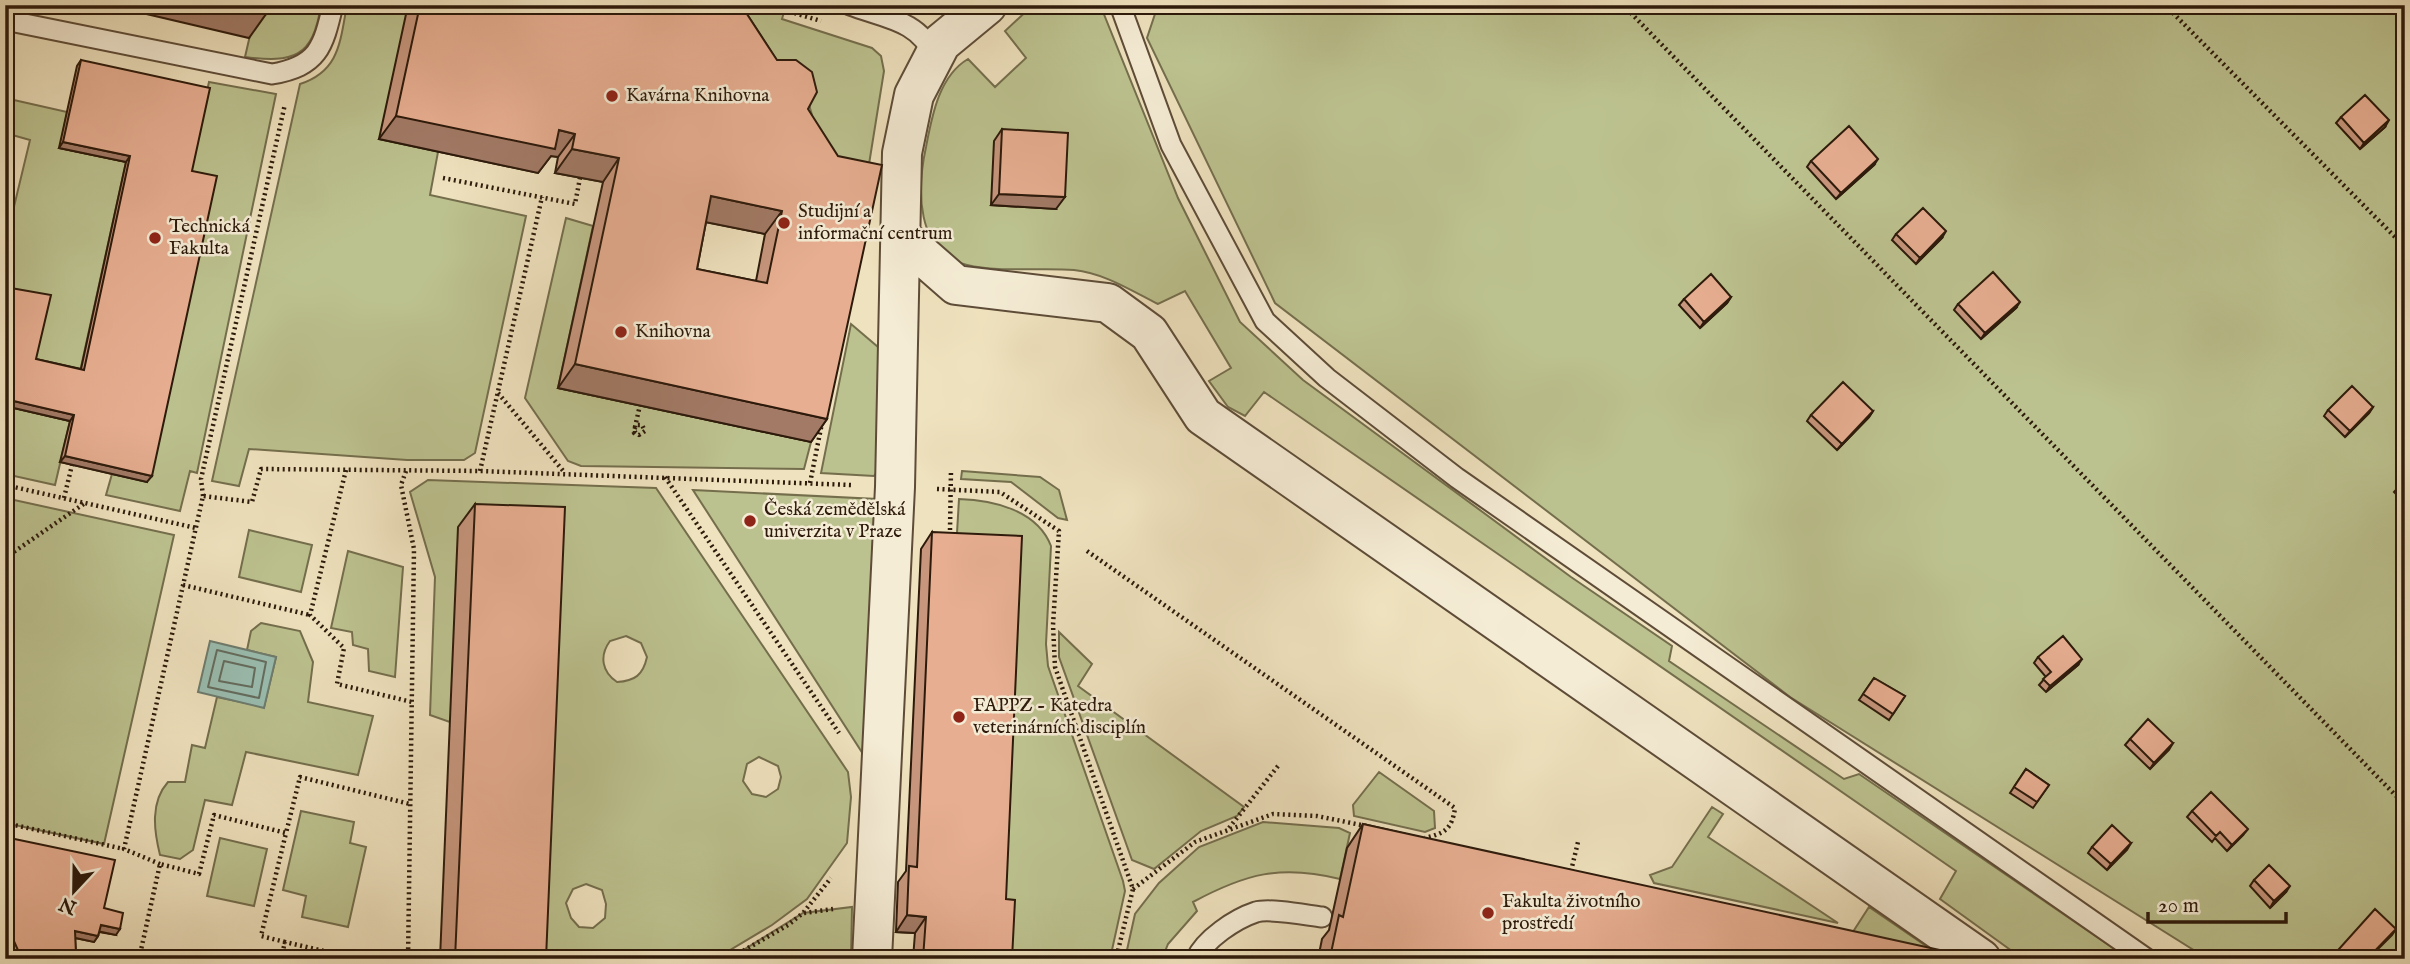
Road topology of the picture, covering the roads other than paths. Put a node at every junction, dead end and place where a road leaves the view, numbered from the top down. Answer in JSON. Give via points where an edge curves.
{"nodes":[{"id":1,"x":333,"y":5,"type":"edge"},
{"id":2,"x":850,"y":5,"type":"edge"},
{"id":3,"x":987,"y":5,"type":"edge"},
{"id":4,"x":1120,"y":5,"type":"edge"},
{"id":5,"x":5,"y":20,"type":"edge"},
{"id":6,"x":934,"y":56,"type":"junction"},
{"id":7,"x":900,"y":236,"type":"junction"},
{"id":8,"x":1322,"y":917,"type":"dead end"},
{"id":9,"x":872,"y":959,"type":"edge"},
{"id":10,"x":1196,"y":959,"type":"edge"},
{"id":11,"x":1981,"y":959,"type":"edge"},
{"id":12,"x":2147,"y":959,"type":"edge"}],
"edges":[{"from":1,"to":5,"type":"lane","via":[[325,41],[309,62],[272,75]]},
{"from":2,"to":6,"type":"lane","via":[[915,28]]},
{"from":3,"to":6,"type":"street","via":[[941,43]]},
{"from":4,"to":12,"type":"lane","via":[[1171,145],[1265,321],[1328,378],[1457,478]]},
{"from":6,"to":7,"type":"street","via":[[914,95],[902,153]]},
{"from":7,"to":9,"type":"street","via":[[895,487]]},
{"from":7,"to":11,"type":"street","via":[[956,285],[1108,303],[1149,333],[1203,416]]},
{"from":8,"to":10,"type":"lane","via":[[1257,911],[1200,948]]}]}
